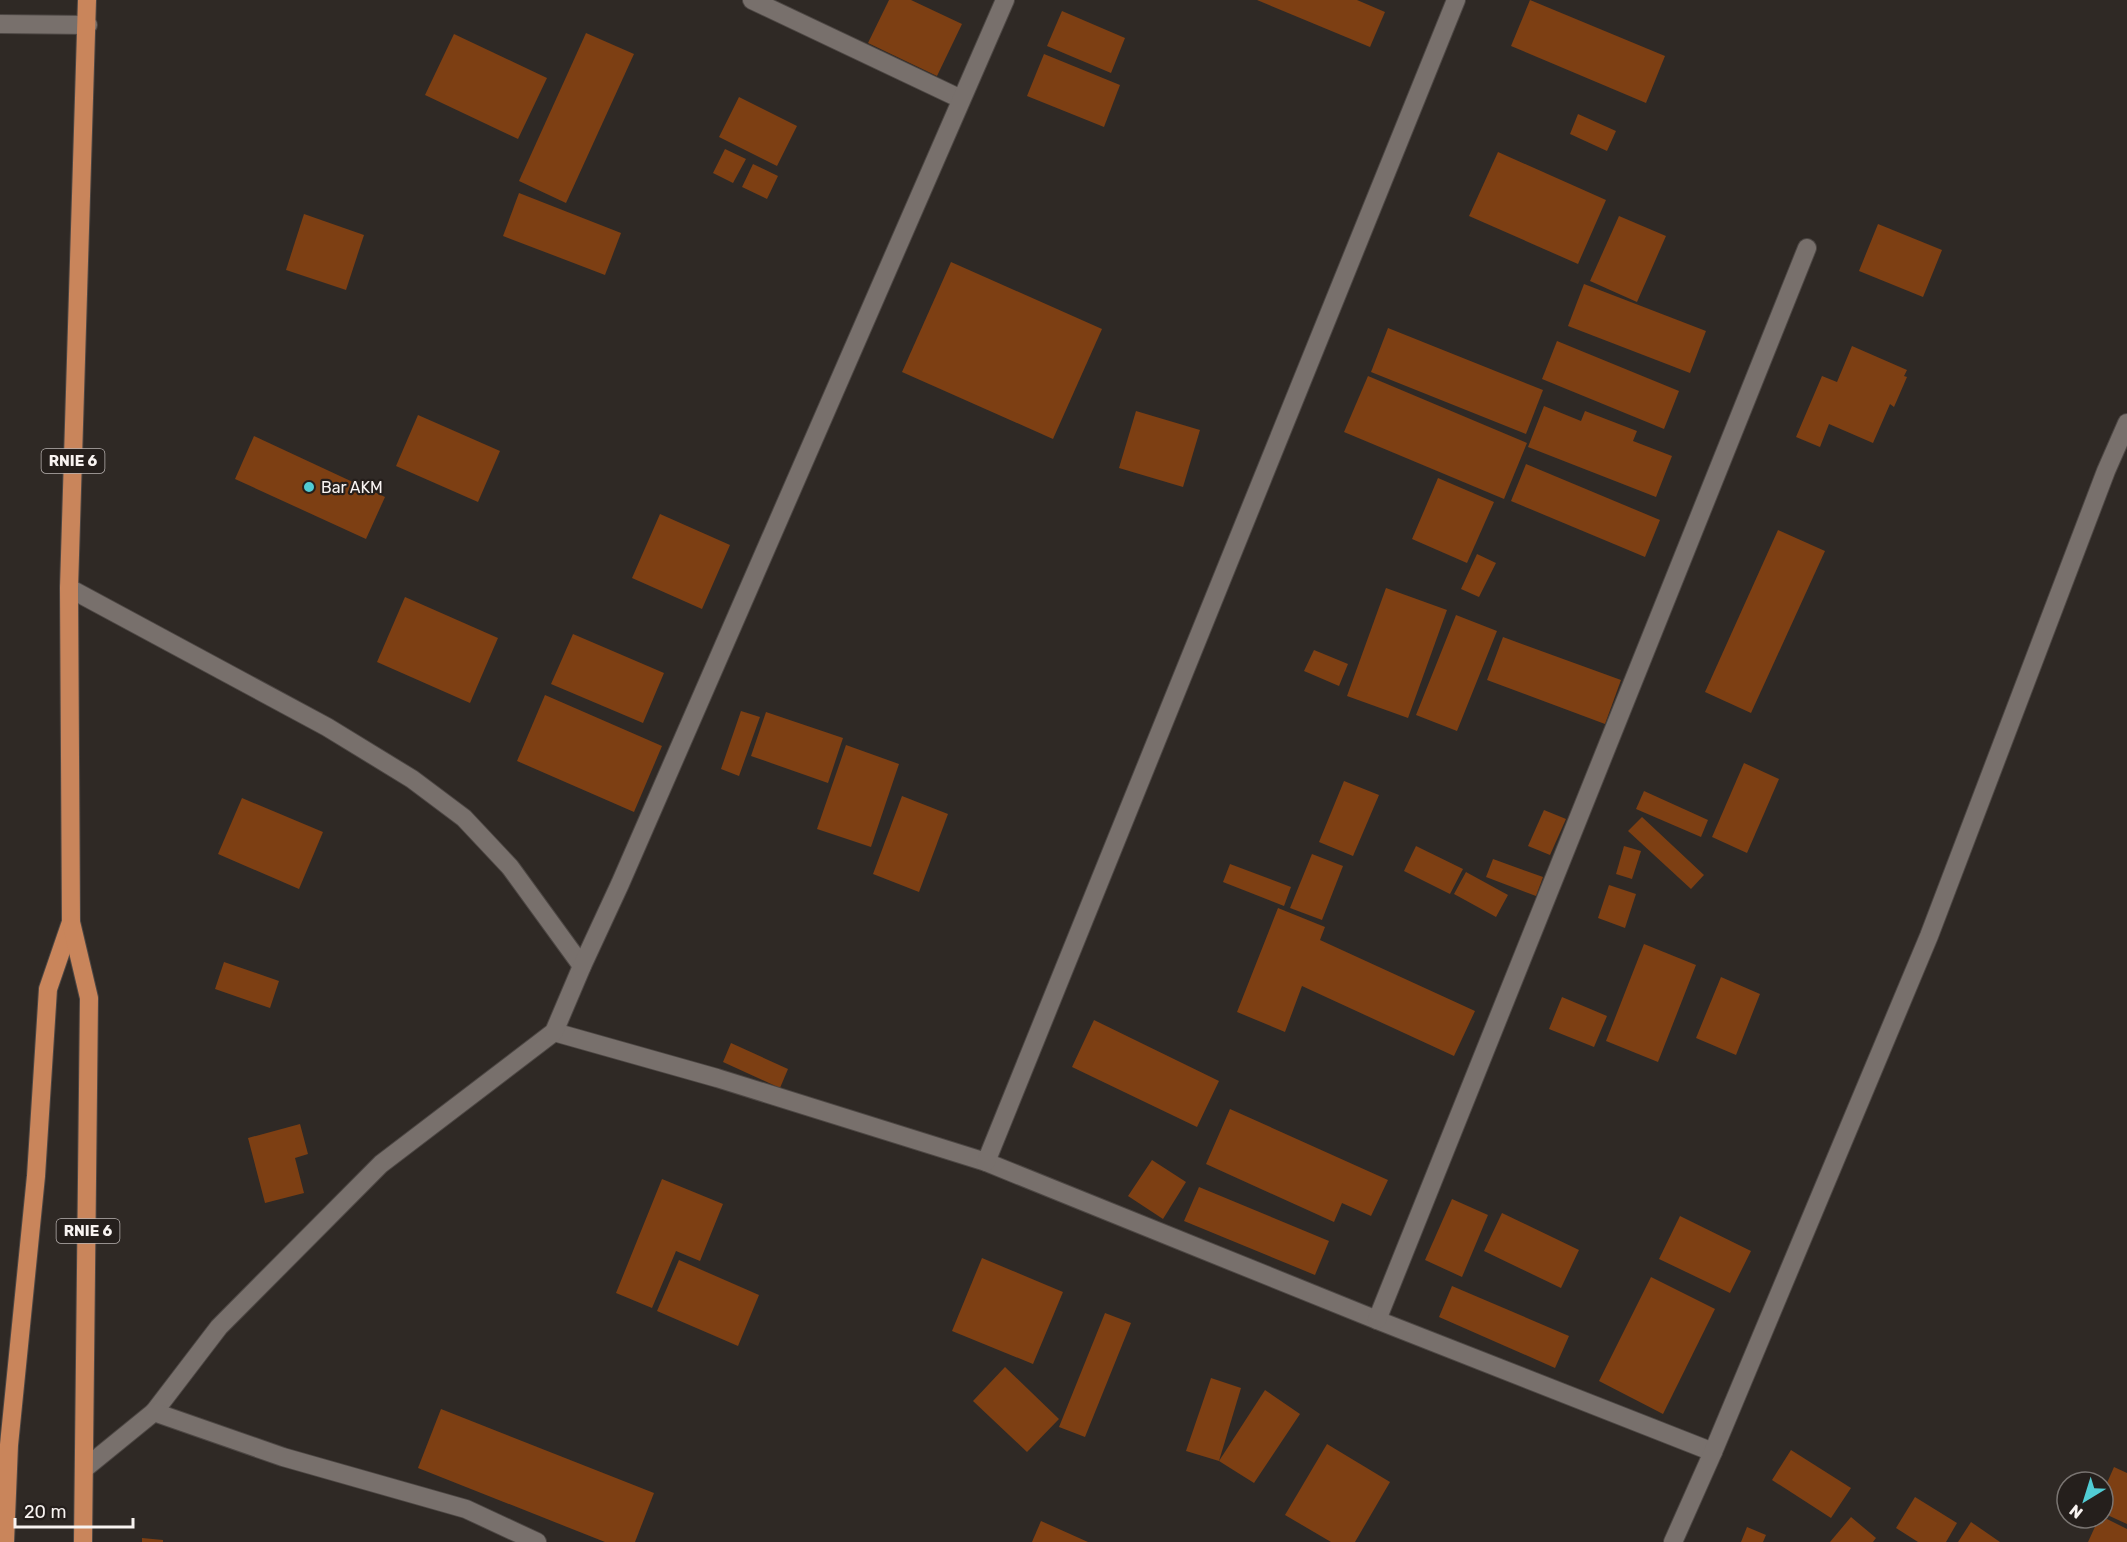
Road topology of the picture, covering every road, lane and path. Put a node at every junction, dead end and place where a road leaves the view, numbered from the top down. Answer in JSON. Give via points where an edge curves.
{"nodes":[{"id":1,"x":87,"y":0,"type":"edge"},
{"id":2,"x":752,"y":0,"type":"edge"},
{"id":3,"x":1005,"y":0,"type":"edge"},
{"id":4,"x":1456,"y":0,"type":"edge"},
{"id":5,"x":0,"y":24,"type":"edge"},
{"id":6,"x":88,"y":25,"type":"junction"},
{"id":7,"x":961,"y":99,"type":"junction"},
{"id":8,"x":1807,"y":248,"type":"dead end"},
{"id":9,"x":2127,"y":423,"type":"edge"},
{"id":10,"x":69,"y":588,"type":"junction"},
{"id":11,"x":71,"y":922,"type":"junction"},
{"id":12,"x":582,"y":966,"type":"junction"},
{"id":13,"x":554,"y":1032,"type":"junction"},
{"id":14,"x":986,"y":1162,"type":"junction"},
{"id":15,"x":1377,"y":1320,"type":"junction"},
{"id":16,"x":154,"y":1412,"type":"junction"},
{"id":17,"x":5,"y":1442,"type":"edge"},
{"id":18,"x":1713,"y":1452,"type":"junction"},
{"id":19,"x":84,"y":1469,"type":"junction"},
{"id":20,"x":5,"y":1542,"type":"edge"},
{"id":21,"x":83,"y":1542,"type":"edge"},
{"id":22,"x":537,"y":1542,"type":"edge"},
{"id":23,"x":1672,"y":1542,"type":"edge"}],
"edges":[{"from":1,"to":6,"type":"main road","number":"RNIE 6"},
{"from":2,"to":7,"type":"street"},
{"from":3,"to":7,"type":"street"},
{"from":4,"to":14,"type":"street"},
{"from":5,"to":6,"type":"street"},
{"from":6,"to":10,"type":"main road","number":"RNIE 6"},
{"from":7,"to":12,"type":"street"},
{"from":8,"to":15,"type":"street"},
{"from":9,"to":18,"type":"street","via":[[1929,936]]},
{"from":10,"to":11,"type":"main road","number":"RNIE 6"},
{"from":10,"to":12,"type":"street","via":[[327,727],[412,778],[464,818],[510,867]]},
{"from":11,"to":17,"type":"main road","number":"RNIE 6","via":[[48,989],[36,1176]]},
{"from":11,"to":19,"type":"main road","number":"RNIE 6","via":[[89,998]]},
{"from":12,"to":13,"type":"street"},
{"from":13,"to":14,"type":"street"},
{"from":13,"to":16,"type":"street","via":[[381,1164],[219,1327]]},
{"from":14,"to":15,"type":"street"},
{"from":15,"to":18,"type":"street"},
{"from":16,"to":19,"type":"street"},
{"from":16,"to":22,"type":"street","via":[[283,1457],[466,1509]]},
{"from":17,"to":20,"type":"main road","number":"RNIE 6"},
{"from":18,"to":23,"type":"street"},
{"from":19,"to":21,"type":"main road","number":"RNIE 6"}]}
